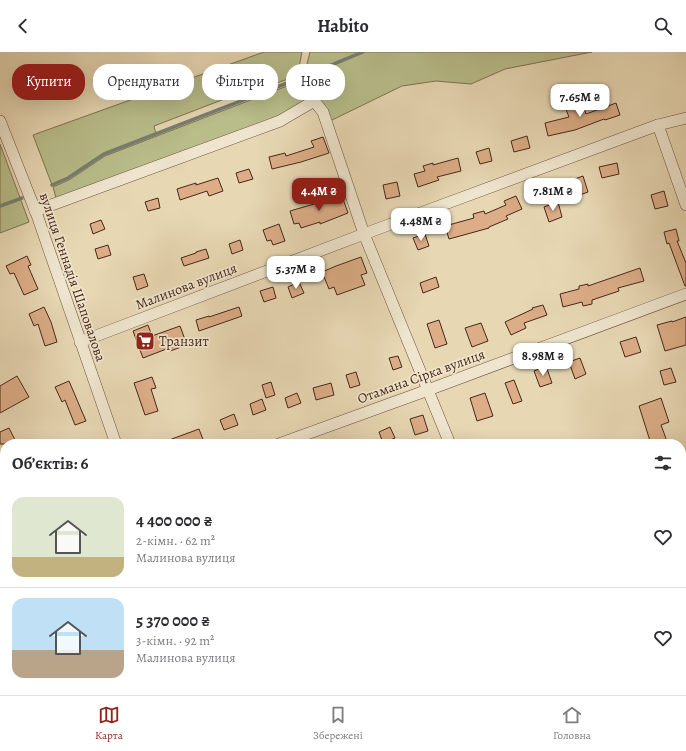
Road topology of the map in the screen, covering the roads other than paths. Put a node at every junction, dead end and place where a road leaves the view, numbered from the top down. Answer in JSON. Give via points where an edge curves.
{"nodes":[{"id":1,"x":686,"y":118,"type":"edge"},
{"id":2,"x":0,"y":121,"type":"edge"},
{"id":3,"x":658,"y":125,"type":"junction"},
{"id":4,"x":686,"y":205,"type":"edge"},
{"id":5,"x":36,"y":213,"type":"junction"},
{"id":6,"x":364,"y":234,"type":"junction"},
{"id":7,"x":686,"y":294,"type":"edge"},
{"id":8,"x":80,"y":342,"type":"junction"},
{"id":9,"x":428,"y":390,"type":"junction"},
{"id":10,"x":114,"y":439,"type":"edge"},
{"id":11,"x":293,"y":439,"type":"edge"},
{"id":12,"x":448,"y":439,"type":"edge"}],
"edges":[{"from":1,"to":3,"type":"street","name":"Малинова вулиця"},
{"from":2,"to":5,"type":"street","name":"вулиця Геннадія Шаповалова"},
{"from":3,"to":4,"type":"street"},
{"from":3,"to":6,"type":"street","name":"Малинова вулиця"},
{"from":5,"to":6,"type":"street","via":[[280,121],[312,99],[323,112]]},
{"from":5,"to":8,"type":"street","name":"вулиця Геннадія Шаповалова"},
{"from":6,"to":8,"type":"street","name":"Малинова вулиця"},
{"from":6,"to":9,"type":"street"},
{"from":7,"to":9,"type":"street","name":"Отамана Сірка вулиця"},
{"from":8,"to":10,"type":"street","name":"вулиця Геннадія Шаповалова"},
{"from":9,"to":11,"type":"street","name":"Отамана Сірка вулиця"},
{"from":9,"to":12,"type":"street"}]}
